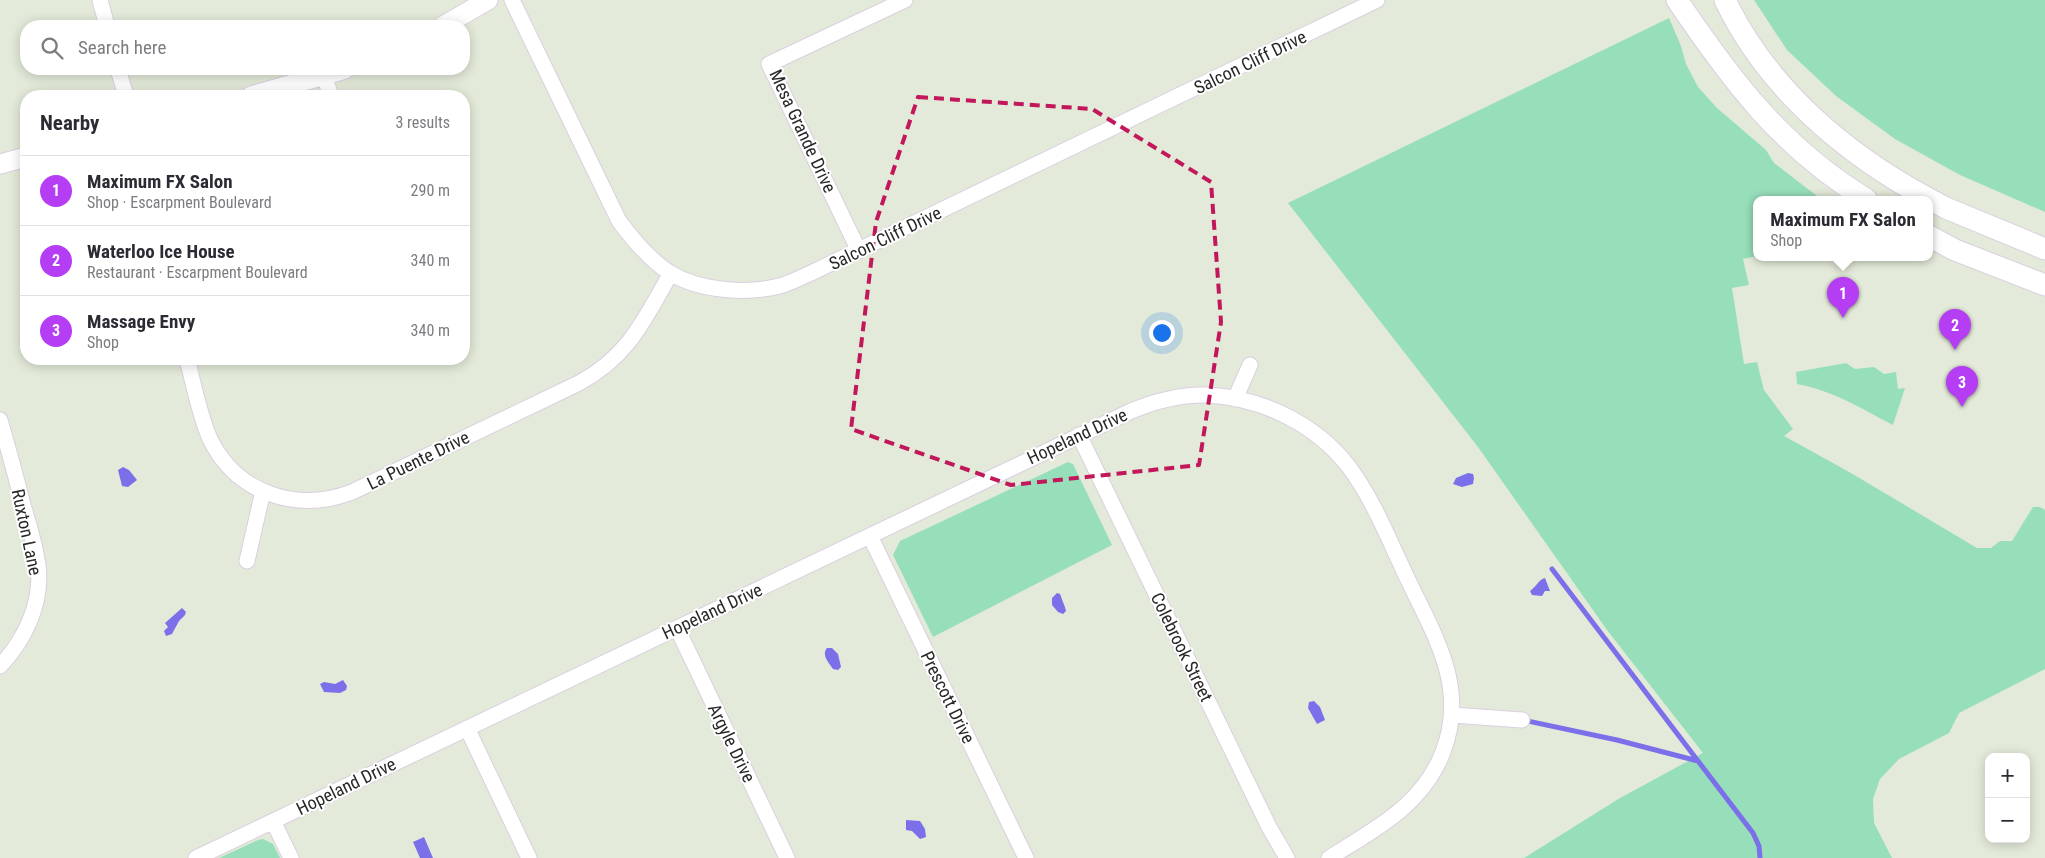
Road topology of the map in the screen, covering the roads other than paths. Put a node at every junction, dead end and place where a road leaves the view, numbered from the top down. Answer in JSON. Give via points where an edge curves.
{"nodes":[{"id":1,"x":100,"y":0,"type":"edge"},
{"id":2,"x":488,"y":0,"type":"edge"},
{"id":3,"x":512,"y":0,"type":"edge"},
{"id":4,"x":905,"y":0,"type":"edge"},
{"id":5,"x":1377,"y":0,"type":"edge"},
{"id":6,"x":1678,"y":0,"type":"edge"},
{"id":7,"x":1725,"y":0,"type":"edge"},
{"id":8,"x":105,"y":20,"type":"edge"},
{"id":9,"x":453,"y":20,"type":"edge"},
{"id":10,"x":120,"y":75,"type":"edge"},
{"id":11,"x":327,"y":75,"type":"edge"},
{"id":12,"x":324,"y":76,"type":"junction"},
{"id":13,"x":124,"y":90,"type":"edge"},
{"id":14,"x":273,"y":90,"type":"edge"},
{"id":15,"x":329,"y":90,"type":"edge"},
{"id":16,"x":20,"y":159,"type":"edge"},
{"id":17,"x":0,"y":164,"type":"edge"},
{"id":18,"x":1861,"y":196,"type":"edge"},
{"id":19,"x":1923,"y":196,"type":"edge"},
{"id":20,"x":1933,"y":201,"type":"edge"},
{"id":21,"x":1998,"y":230,"type":"junction"},
{"id":22,"x":1933,"y":238,"type":"edge"},
{"id":23,"x":2045,"y":249,"type":"edge"},
{"id":24,"x":858,"y":251,"type":"junction"},
{"id":25,"x":1985,"y":261,"type":"junction"},
{"id":26,"x":671,"y":273,"type":"junction"},
{"id":27,"x":2045,"y":285,"type":"edge"},
{"id":28,"x":189,"y":365,"type":"edge"},
{"id":29,"x":1250,"y":365,"type":"dead end"},
{"id":30,"x":1235,"y":399,"type":"junction"},
{"id":31,"x":0,"y":420,"type":"edge"},
{"id":32,"x":1079,"y":435,"type":"junction"},
{"id":33,"x":263,"y":491,"type":"junction"},
{"id":34,"x":870,"y":536,"type":"junction"},
{"id":35,"x":247,"y":560,"type":"dead end"},
{"id":36,"x":677,"y":628,"type":"junction"},
{"id":37,"x":0,"y":666,"type":"edge"},
{"id":38,"x":1452,"y":714,"type":"junction"},
{"id":39,"x":1522,"y":720,"type":"dead end"},
{"id":40,"x":467,"y":728,"type":"junction"},
{"id":41,"x":274,"y":821,"type":"junction"},
{"id":42,"x":196,"y":858,"type":"edge"},
{"id":43,"x":291,"y":858,"type":"edge"},
{"id":44,"x":529,"y":858,"type":"edge"},
{"id":45,"x":787,"y":858,"type":"edge"},
{"id":46,"x":1026,"y":858,"type":"edge"},
{"id":47,"x":1288,"y":858,"type":"edge"},
{"id":48,"x":1329,"y":858,"type":"edge"}],
"edges":[{"from":1,"to":8,"type":"street"},
{"from":2,"to":9,"type":"street"},
{"from":3,"to":26,"type":"street","name":"Salcon Cliff Drive","via":[[619,221],[638,245]]},
{"from":4,"to":24,"type":"street","name":"Mesa Grande Drive","via":[[770,64]]},
{"from":5,"to":24,"type":"street","name":"Salcon Cliff Drive"},
{"from":6,"to":18,"type":"main road","via":[[1755,106],[1836,181]]},
{"from":7,"to":19,"type":"main road","via":[[1737,26],[1761,59],[1824,128],[1855,154]]},
{"from":10,"to":13,"type":"street"},
{"from":11,"to":12,"type":"street"},
{"from":12,"to":14,"type":"street"},
{"from":12,"to":15,"type":"street"},
{"from":16,"to":17,"type":"street"},
{"from":20,"to":21,"type":"main road"},
{"from":21,"to":23,"type":"main road"},
{"from":21,"to":25,"type":"main road"},
{"from":22,"to":25,"type":"main road"},
{"from":24,"to":26,"type":"street","name":"Salcon Cliff Drive","via":[[782,285],[754,289],[730,290]]},
{"from":25,"to":27,"type":"main road"},
{"from":26,"to":33,"type":"street","name":"La Puente Drive","via":[[625,348],[585,380],[340,496],[303,501]]},
{"from":28,"to":33,"type":"street","name":"La Puente Drive","via":[[207,431],[218,453],[235,473]]},
{"from":29,"to":30,"type":"street"},
{"from":30,"to":32,"type":"street","name":"Hopeland Drive","via":[[1208,395],[1165,399]]},
{"from":30,"to":38,"type":"street","name":"Hopeland Drive","via":[[1295,420],[1328,444],[1356,478],[1372,504],[1444,658],[1451,687]]},
{"from":31,"to":37,"type":"street","name":"Ruxton Lane","via":[[34,548],[38,580],[36,599],[26,629]]},
{"from":32,"to":34,"type":"street","name":"Hopeland Drive"},
{"from":32,"to":47,"type":"street","name":"Colebrook Street","via":[[1269,827]]},
{"from":33,"to":35,"type":"street"},
{"from":34,"to":36,"type":"street","name":"Hopeland Drive"},
{"from":34,"to":46,"type":"street","name":"Prescott Drive"},
{"from":36,"to":40,"type":"street","name":"Hopeland Drive"},
{"from":36,"to":45,"type":"street","name":"Argyle Drive"},
{"from":38,"to":39,"type":"street"},
{"from":38,"to":48,"type":"street","name":"Hopeland Drive","via":[[1447,740],[1437,764],[1416,797],[1399,813]]},
{"from":40,"to":41,"type":"street","name":"Hopeland Drive"},
{"from":40,"to":44,"type":"street"},
{"from":41,"to":42,"type":"street","name":"Hopeland Drive"},
{"from":41,"to":43,"type":"street"}]}
